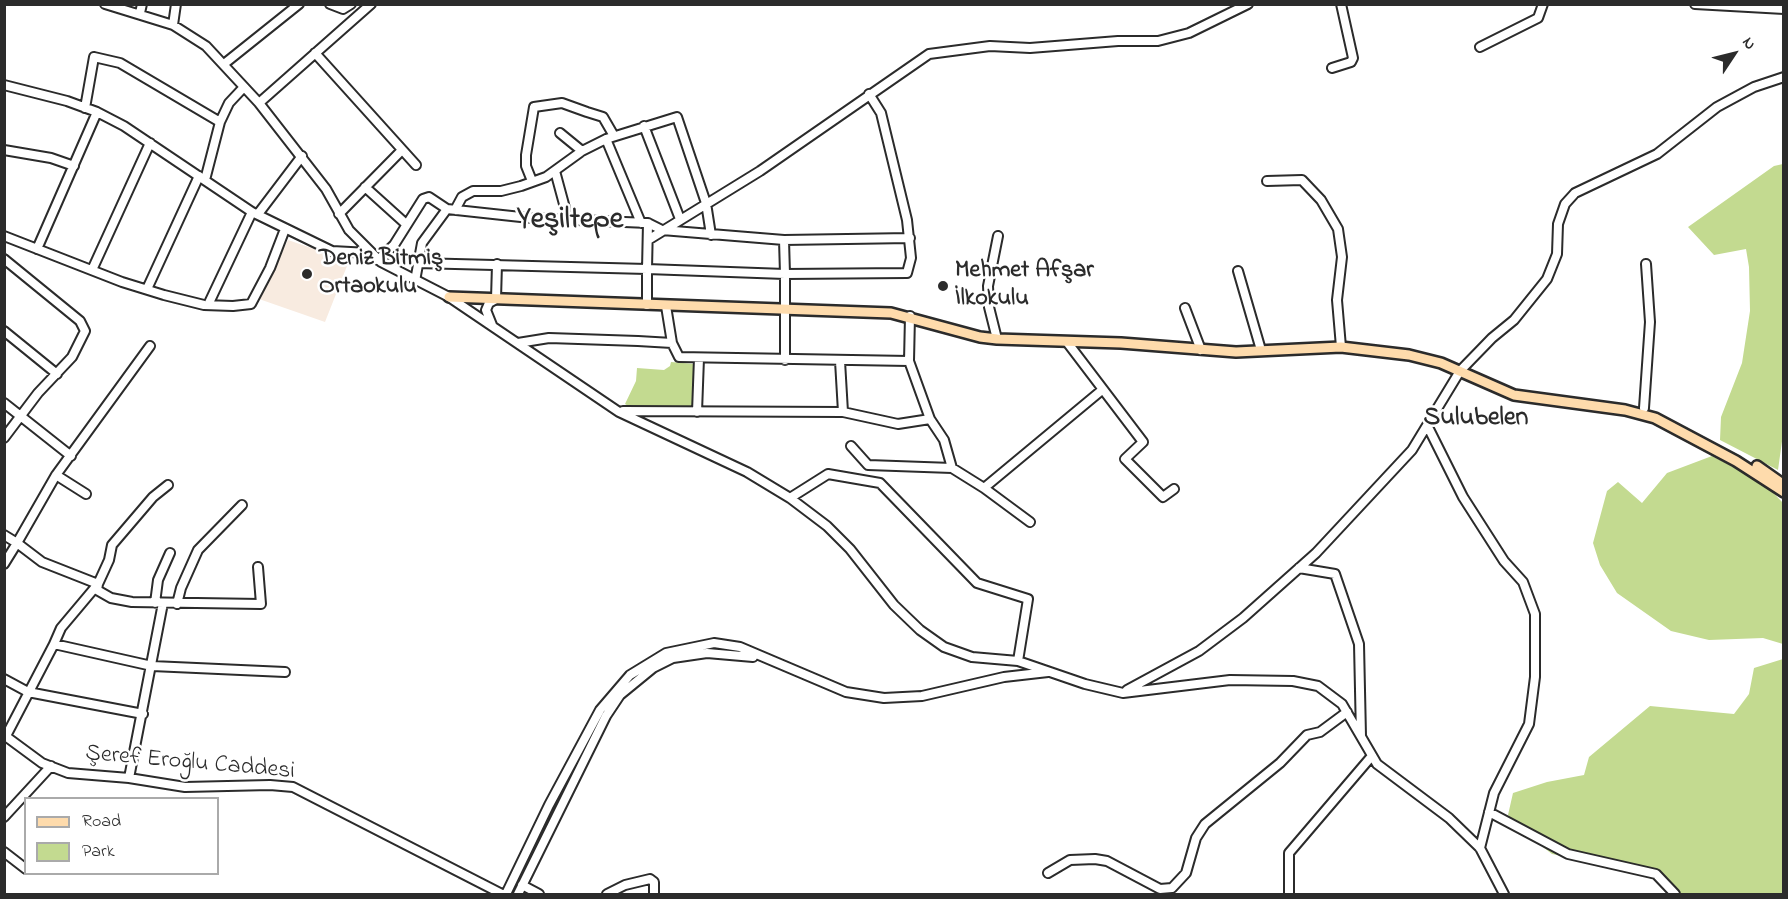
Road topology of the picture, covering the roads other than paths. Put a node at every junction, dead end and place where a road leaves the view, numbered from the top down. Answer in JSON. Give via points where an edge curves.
{"nodes":[{"id":1,"x":105,"y":4,"type":"edge"},
{"id":2,"x":142,"y":4,"type":"edge"},
{"id":3,"x":176,"y":4,"type":"edge"},
{"id":4,"x":299,"y":4,"type":"edge"},
{"id":5,"x":330,"y":4,"type":"edge"},
{"id":6,"x":351,"y":4,"type":"edge"},
{"id":7,"x":370,"y":4,"type":"edge"},
{"id":8,"x":1248,"y":4,"type":"edge"},
{"id":9,"x":1341,"y":4,"type":"edge"},
{"id":10,"x":1543,"y":4,"type":"edge"},
{"id":11,"x":1695,"y":4,"type":"edge"},
{"id":12,"x":123,"y":7,"type":"edge"},
{"id":13,"x":1784,"y":9,"type":"edge"},
{"id":14,"x":140,"y":14,"type":"junction"},
{"id":15,"x":173,"y":25,"type":"junction"},
{"id":16,"x":1480,"y":46,"type":"dead end"},
{"id":17,"x":315,"y":53,"type":"junction"},
{"id":18,"x":224,"y":64,"type":"junction"},
{"id":19,"x":1332,"y":68,"type":"dead end"},
{"id":20,"x":1784,"y":77,"type":"edge"},
{"id":21,"x":4,"y":85,"type":"edge"},
{"id":22,"x":244,"y":87,"type":"junction"},
{"id":23,"x":869,"y":94,"type":"junction"},
{"id":24,"x":259,"y":103,"type":"junction"},
{"id":25,"x":85,"y":108,"type":"junction"},
{"id":26,"x":97,"y":112,"type":"junction"},
{"id":27,"x":220,"y":122,"type":"junction"},
{"id":28,"x":644,"y":126,"type":"junction"},
{"id":29,"x":560,"y":133,"type":"dead end"},
{"id":30,"x":610,"y":137,"type":"junction"},
{"id":31,"x":150,"y":143,"type":"junction"},
{"id":32,"x":4,"y":150,"type":"edge"},
{"id":33,"x":402,"y":150,"type":"junction"},
{"id":34,"x":582,"y":151,"type":"junction"},
{"id":35,"x":302,"y":156,"type":"junction"},
{"id":36,"x":416,"y":165,"type":"dead end"},
{"id":37,"x":74,"y":166,"type":"junction"},
{"id":38,"x":555,"y":171,"type":"junction"},
{"id":39,"x":202,"y":178,"type":"junction"},
{"id":40,"x":532,"y":181,"type":"junction"},
{"id":41,"x":1267,"y":181,"type":"dead end"},
{"id":42,"x":365,"y":187,"type":"junction"},
{"id":43,"x":706,"y":203,"type":"junction"},
{"id":44,"x":451,"y":210,"type":"junction"},
{"id":45,"x":255,"y":213,"type":"junction"},
{"id":46,"x":339,"y":214,"type":"junction"},
{"id":47,"x":568,"y":219,"type":"junction"},
{"id":48,"x":680,"y":219,"type":"junction"},
{"id":49,"x":644,"y":223,"type":"junction"},
{"id":50,"x":406,"y":224,"type":"junction"},
{"id":51,"x":285,"y":229,"type":"junction"},
{"id":52,"x":662,"y":230,"type":"junction"},
{"id":53,"x":711,"y":234,"type":"junction"},
{"id":54,"x":4,"y":236,"type":"edge"},
{"id":55,"x":998,"y":236,"type":"dead end"},
{"id":56,"x":910,"y":238,"type":"junction"},
{"id":57,"x":648,"y":240,"type":"junction"},
{"id":58,"x":784,"y":240,"type":"junction"},
{"id":59,"x":37,"y":249,"type":"junction"},
{"id":60,"x":369,"y":253,"type":"junction"},
{"id":61,"x":4,"y":259,"type":"edge"},
{"id":62,"x":378,"y":260,"type":"junction"},
{"id":63,"x":417,"y":263,"type":"junction"},
{"id":64,"x":497,"y":264,"type":"junction"},
{"id":65,"x":1646,"y":264,"type":"dead end"},
{"id":66,"x":646,"y":269,"type":"junction"},
{"id":67,"x":92,"y":270,"type":"junction"},
{"id":68,"x":1238,"y":271,"type":"dead end"},
{"id":69,"x":784,"y":274,"type":"junction"},
{"id":70,"x":415,"y":281,"type":"junction"},
{"id":71,"x":147,"y":289,"type":"junction"},
{"id":72,"x":449,"y":297,"type":"junction"},
{"id":73,"x":496,"y":299,"type":"junction"},
{"id":74,"x":208,"y":305,"type":"junction"},
{"id":75,"x":647,"y":305,"type":"junction"},
{"id":76,"x":666,"y":306,"type":"junction"},
{"id":77,"x":1185,"y":308,"type":"dead end"},
{"id":78,"x":786,"y":309,"type":"junction"},
{"id":79,"x":910,"y":316,"type":"junction"},
{"id":80,"x":493,"y":327,"type":"junction"},
{"id":81,"x":4,"y":331,"type":"edge"},
{"id":82,"x":997,"y":339,"type":"junction"},
{"id":83,"x":1066,"y":342,"type":"junction"},
{"id":84,"x":518,"y":343,"type":"junction"},
{"id":85,"x":672,"y":343,"type":"junction"},
{"id":86,"x":150,"y":346,"type":"dead end"},
{"id":87,"x":1346,"y":348,"type":"junction"},
{"id":88,"x":1201,"y":350,"type":"junction"},
{"id":89,"x":1261,"y":350,"type":"junction"},
{"id":90,"x":699,"y":358,"type":"junction"},
{"id":91,"x":785,"y":360,"type":"junction"},
{"id":92,"x":840,"y":361,"type":"junction"},
{"id":93,"x":909,"y":361,"type":"junction"},
{"id":94,"x":1462,"y":370,"type":"junction"},
{"id":95,"x":57,"y":374,"type":"junction"},
{"id":96,"x":1102,"y":390,"type":"junction"},
{"id":97,"x":4,"y":403,"type":"edge"},
{"id":98,"x":1644,"y":408,"type":"junction"},
{"id":99,"x":619,"y":411,"type":"junction"},
{"id":100,"x":697,"y":412,"type":"junction"},
{"id":101,"x":843,"y":412,"type":"junction"},
{"id":102,"x":20,"y":416,"type":"junction"},
{"id":103,"x":930,"y":419,"type":"junction"},
{"id":104,"x":1428,"y":427,"type":"junction"},
{"id":105,"x":4,"y":438,"type":"edge"},
{"id":106,"x":1712,"y":444,"type":"junction"},
{"id":107,"x":852,"y":446,"type":"dead end"},
{"id":108,"x":71,"y":456,"type":"junction"},
{"id":109,"x":951,"y":468,"type":"junction"},
{"id":110,"x":56,"y":475,"type":"junction"},
{"id":111,"x":168,"y":485,"type":"dead end"},
{"id":112,"x":1784,"y":485,"type":"edge"},
{"id":113,"x":984,"y":488,"type":"junction"},
{"id":114,"x":1174,"y":489,"type":"dead end"},
{"id":115,"x":1784,"y":492,"type":"edge"},
{"id":116,"x":86,"y":494,"type":"dead end"},
{"id":117,"x":790,"y":498,"type":"junction"},
{"id":118,"x":242,"y":505,"type":"dead end"},
{"id":119,"x":1030,"y":522,"type":"dead end"},
{"id":120,"x":4,"y":535,"type":"edge"},
{"id":121,"x":17,"y":543,"type":"junction"},
{"id":122,"x":170,"y":553,"type":"dead end"},
{"id":123,"x":4,"y":564,"type":"edge"},
{"id":124,"x":258,"y":567,"type":"dead end"},
{"id":125,"x":1299,"y":568,"type":"junction"},
{"id":126,"x":98,"y":584,"type":"junction"},
{"id":127,"x":159,"y":603,"type":"junction"},
{"id":128,"x":177,"y":604,"type":"junction"},
{"id":129,"x":54,"y":644,"type":"junction"},
{"id":130,"x":765,"y":658,"type":"junction"},
{"id":131,"x":1018,"y":661,"type":"junction"},
{"id":132,"x":152,"y":666,"type":"junction"},
{"id":133,"x":285,"y":672,"type":"dead end"},
{"id":134,"x":1049,"y":672,"type":"junction"},
{"id":135,"x":4,"y":679,"type":"edge"},
{"id":136,"x":28,"y":692,"type":"junction"},
{"id":137,"x":1123,"y":693,"type":"junction"},
{"id":138,"x":1347,"y":712,"type":"junction"},
{"id":139,"x":143,"y":714,"type":"junction"},
{"id":140,"x":5,"y":735,"type":"edge"},
{"id":141,"x":1361,"y":740,"type":"junction"},
{"id":142,"x":1371,"y":757,"type":"junction"},
{"id":143,"x":51,"y":766,"type":"junction"},
{"id":144,"x":129,"y":778,"type":"junction"},
{"id":145,"x":1489,"y":812,"type":"junction"},
{"id":146,"x":4,"y":817,"type":"edge"},
{"id":147,"x":1480,"y":848,"type":"junction"},
{"id":148,"x":4,"y":852,"type":"edge"},
{"id":149,"x":24,"y":867,"type":"edge"},
{"id":150,"x":1048,"y":873,"type":"dead end"},
{"id":151,"x":522,"y":885,"type":"junction"},
{"id":152,"x":504,"y":894,"type":"edge"},
{"id":153,"x":518,"y":894,"type":"edge"},
{"id":154,"x":539,"y":894,"type":"edge"},
{"id":155,"x":607,"y":894,"type":"edge"},
{"id":156,"x":654,"y":894,"type":"edge"},
{"id":157,"x":1290,"y":894,"type":"edge"},
{"id":158,"x":1504,"y":894,"type":"edge"},
{"id":159,"x":1675,"y":894,"type":"edge"}],
"edges":[{"from":1,"to":12,"type":"street"},
{"from":2,"to":14,"type":"street"},
{"from":3,"to":15,"type":"street"},
{"from":4,"to":18,"type":"street"},
{"from":5,"to":6,"type":"street","via":[[343,9]]},
{"from":7,"to":17,"type":"street"},
{"from":8,"to":23,"type":"street","via":[[1166,40],[1030,48],[990,46],[929,54]]},
{"from":9,"to":19,"type":"street","via":[[1353,58]]},
{"from":10,"to":16,"type":"street","via":[[1538,18]]},
{"from":11,"to":13,"type":"street"},
{"from":12,"to":14,"type":"street"},
{"from":14,"to":15,"type":"street"},
{"from":15,"to":18,"type":"street","via":[[206,46]]},
{"from":17,"to":24,"type":"street"},
{"from":17,"to":33,"type":"street"},
{"from":18,"to":22,"type":"street"},
{"from":20,"to":94,"type":"street","via":[[1754,87],[1717,107],[1657,154],[1575,193],[1564,204],[1558,224],[1557,254],[1547,279],[1514,320]]},
{"from":21,"to":25,"type":"street"},
{"from":22,"to":24,"type":"street"},
{"from":22,"to":27,"type":"street","via":[[229,103]]},
{"from":23,"to":43,"type":"street","via":[[760,171]]},
{"from":23,"to":56,"type":"street","via":[[881,113]]},
{"from":24,"to":35,"type":"street"},
{"from":25,"to":26,"type":"street"},
{"from":25,"to":27,"type":"street","via":[[94,57],[120,63]]},
{"from":26,"to":31,"type":"street"},
{"from":26,"to":37,"type":"street"},
{"from":27,"to":39,"type":"street"},
{"from":28,"to":30,"type":"street"},
{"from":28,"to":43,"type":"street","via":[[677,117]]},
{"from":28,"to":48,"type":"street"},
{"from":29,"to":34,"type":"street"},
{"from":30,"to":34,"type":"street"},
{"from":30,"to":40,"type":"street","via":[[603,117],[562,103],[534,107],[526,155]]},
{"from":30,"to":49,"type":"street"},
{"from":31,"to":39,"type":"street"},
{"from":31,"to":67,"type":"street"},
{"from":32,"to":37,"type":"street"},
{"from":33,"to":36,"type":"street"},
{"from":33,"to":42,"type":"street"},
{"from":34,"to":38,"type":"street"},
{"from":35,"to":45,"type":"street"},
{"from":35,"to":46,"type":"street"},
{"from":37,"to":59,"type":"street"},
{"from":38,"to":40,"type":"street"},
{"from":38,"to":47,"type":"street"},
{"from":39,"to":45,"type":"street"},
{"from":39,"to":71,"type":"street"},
{"from":40,"to":44,"type":"street","via":[[501,191],[473,191]]},
{"from":41,"to":87,"type":"street","via":[[1302,180],[1321,200],[1338,229],[1342,257],[1337,300]]},
{"from":42,"to":46,"type":"street"},
{"from":42,"to":50,"type":"street"},
{"from":43,"to":48,"type":"street"},
{"from":43,"to":53,"type":"street"},
{"from":44,"to":47,"type":"street"},
{"from":44,"to":50,"type":"street","via":[[426,197]]},
{"from":44,"to":63,"type":"street","via":[[429,231]]},
{"from":45,"to":51,"type":"street"},
{"from":45,"to":74,"type":"street"},
{"from":46,"to":60,"type":"street"},
{"from":47,"to":49,"type":"street"},
{"from":48,"to":52,"type":"street"},
{"from":49,"to":52,"type":"street"},
{"from":49,"to":57,"type":"street"},
{"from":50,"to":62,"type":"street","via":[[394,245]]},
{"from":51,"to":60,"type":"street","via":[[332,251]]},
{"from":51,"to":74,"type":"street","via":[[251,304]]},
{"from":52,"to":53,"type":"street"},
{"from":52,"to":57,"type":"street"},
{"from":53,"to":58,"type":"street"},
{"from":54,"to":59,"type":"street"},
{"from":55,"to":82,"type":"street","via":[[988,286]]},
{"from":56,"to":58,"type":"street"},
{"from":56,"to":69,"type":"street","via":[[907,273]]},
{"from":57,"to":66,"type":"street"},
{"from":58,"to":69,"type":"street"},
{"from":59,"to":67,"type":"street"},
{"from":60,"to":62,"type":"street"},
{"from":61,"to":95,"type":"street","via":[[83,325],[85,331],[79,347]]},
{"from":62,"to":70,"type":"street"},
{"from":63,"to":64,"type":"street"},
{"from":63,"to":70,"type":"street"},
{"from":64,"to":66,"type":"street"},
{"from":64,"to":73,"type":"street"},
{"from":65,"to":98,"type":"street","via":[[1650,322]]},
{"from":66,"to":69,"type":"street"},
{"from":66,"to":75,"type":"street"},
{"from":67,"to":71,"type":"street"},
{"from":68,"to":89,"type":"street"},
{"from":69,"to":78,"type":"street"},
{"from":70,"to":72,"type":"street"},
{"from":71,"to":74,"type":"street"},
{"from":72,"to":73,"type":"main road"},
{"from":72,"to":80,"type":"street"},
{"from":73,"to":75,"type":"main road"},
{"from":73,"to":80,"type":"street","via":[[486,310]]},
{"from":75,"to":76,"type":"main road"},
{"from":76,"to":78,"type":"main road"},
{"from":76,"to":85,"type":"street"},
{"from":77,"to":88,"type":"street"},
{"from":78,"to":79,"type":"main road"},
{"from":78,"to":91,"type":"street"},
{"from":79,"to":82,"type":"main road"},
{"from":79,"to":93,"type":"street"},
{"from":80,"to":84,"type":"street"},
{"from":81,"to":95,"type":"street"},
{"from":82,"to":83,"type":"main road"},
{"from":83,"to":88,"type":"main road"},
{"from":83,"to":96,"type":"street"},
{"from":84,"to":85,"type":"street","via":[[549,338]]},
{"from":84,"to":99,"type":"street"},
{"from":85,"to":90,"type":"street","via":[[679,357]]},
{"from":86,"to":108,"type":"street"},
{"from":87,"to":89,"type":"main road"},
{"from":87,"to":94,"type":"main road","via":[[1426,359]]},
{"from":88,"to":89,"type":"main road"},
{"from":90,"to":91,"type":"street"},
{"from":90,"to":100,"type":"street"},
{"from":91,"to":92,"type":"street"},
{"from":92,"to":93,"type":"street"},
{"from":92,"to":101,"type":"street"},
{"from":93,"to":103,"type":"street"},
{"from":94,"to":98,"type":"main road","via":[[1531,394]]},
{"from":94,"to":104,"type":"street"},
{"from":94,"to":106,"type":"main road","via":[[1514,395],[1642,414]]},
{"from":95,"to":102,"type":"street"},
{"from":96,"to":113,"type":"street"},
{"from":96,"to":114,"type":"street","via":[[1143,442],[1125,459],[1163,497]]},
{"from":97,"to":102,"type":"street"},
{"from":98,"to":106,"type":"main road"},
{"from":99,"to":100,"type":"street"},
{"from":99,"to":117,"type":"street","via":[[747,472]]},
{"from":100,"to":101,"type":"street"},
{"from":101,"to":103,"type":"street","via":[[898,424]]},
{"from":102,"to":105,"type":"street"},
{"from":102,"to":108,"type":"street"},
{"from":103,"to":109,"type":"street","via":[[944,440]]},
{"from":104,"to":125,"type":"street","via":[[1362,505]]},
{"from":104,"to":145,"type":"street","via":[[1463,497],[1504,561],[1523,582],[1535,614],[1535,677],[1529,724],[1494,793]]},
{"from":106,"to":112,"type":"main road","via":[[1771,474]]},
{"from":106,"to":115,"type":"main road"},
{"from":107,"to":109,"type":"street","via":[[868,465]]},
{"from":108,"to":110,"type":"street"},
{"from":109,"to":113,"type":"street"},
{"from":110,"to":116,"type":"street"},
{"from":110,"to":121,"type":"street"},
{"from":111,"to":126,"type":"street","via":[[153,496],[112,545]]},
{"from":113,"to":119,"type":"street"},
{"from":117,"to":131,"type":"street","via":[[828,526],[920,630],[944,647],[972,657]]},
{"from":117,"to":131,"type":"street","via":[[828,474],[880,483],[977,583],[1028,599]]},
{"from":118,"to":128,"type":"street","via":[[198,550]]},
{"from":120,"to":121,"type":"street"},
{"from":121,"to":123,"type":"street"},
{"from":121,"to":126,"type":"street","via":[[42,562]]},
{"from":122,"to":127,"type":"street","via":[[158,580]]},
{"from":124,"to":128,"type":"street","via":[[261,604]]},
{"from":125,"to":137,"type":"street","via":[[1199,651]]},
{"from":125,"to":141,"type":"street","via":[[1335,574],[1359,644]]},
{"from":126,"to":127,"type":"street","via":[[97,590],[111,598]]},
{"from":126,"to":129,"type":"street","via":[[61,628]]},
{"from":127,"to":128,"type":"street"},
{"from":127,"to":132,"type":"street"},
{"from":129,"to":132,"type":"street"},
{"from":129,"to":136,"type":"street"},
{"from":130,"to":134,"type":"street","via":[[846,692],[884,698],[922,696],[1004,677]]},
{"from":130,"to":151,"type":"street","via":[[692,654],[673,658],[635,681],[606,716]]},
{"from":130,"to":152,"type":"street","via":[[740,647],[714,643],[666,653],[630,675],[606,702],[583,739]]},
{"from":131,"to":134,"type":"street"},
{"from":132,"to":133,"type":"street"},
{"from":132,"to":139,"type":"street"},
{"from":134,"to":137,"type":"street"},
{"from":135,"to":136,"type":"street"},
{"from":136,"to":139,"type":"street"},
{"from":136,"to":140,"type":"street"},
{"from":137,"to":138,"type":"street","via":[[1220,681],[1307,682],[1332,694]]},
{"from":138,"to":141,"type":"street"},
{"from":138,"to":150,"type":"street","via":[[1320,732],[1307,735],[1280,763],[1205,824],[1196,838],[1186,873],[1172,888],[1161,889],[1107,861],[1095,859],[1070,860]]},
{"from":139,"to":144,"type":"street"},
{"from":140,"to":143,"type":"street","name":"Şeref Eroğlu Caddesi"},
{"from":141,"to":142,"type":"street"},
{"from":142,"to":147,"type":"street","via":[[1449,818]]},
{"from":142,"to":157,"type":"street","via":[[1289,853]]},
{"from":143,"to":144,"type":"street","name":"Şeref Eroğlu Caddesi","via":[[68,773]]},
{"from":143,"to":146,"type":"street"},
{"from":144,"to":152,"type":"street","name":"Şeref Eroğlu Caddesi","via":[[184,787],[293,787]]},
{"from":145,"to":147,"type":"street"},
{"from":145,"to":159,"type":"street","via":[[1568,854],[1656,873]]},
{"from":147,"to":158,"type":"street"},
{"from":148,"to":149,"type":"street"},
{"from":151,"to":153,"type":"street"},
{"from":151,"to":154,"type":"street"},
{"from":155,"to":156,"type":"street","via":[[650,879],[654,882]]}]}
